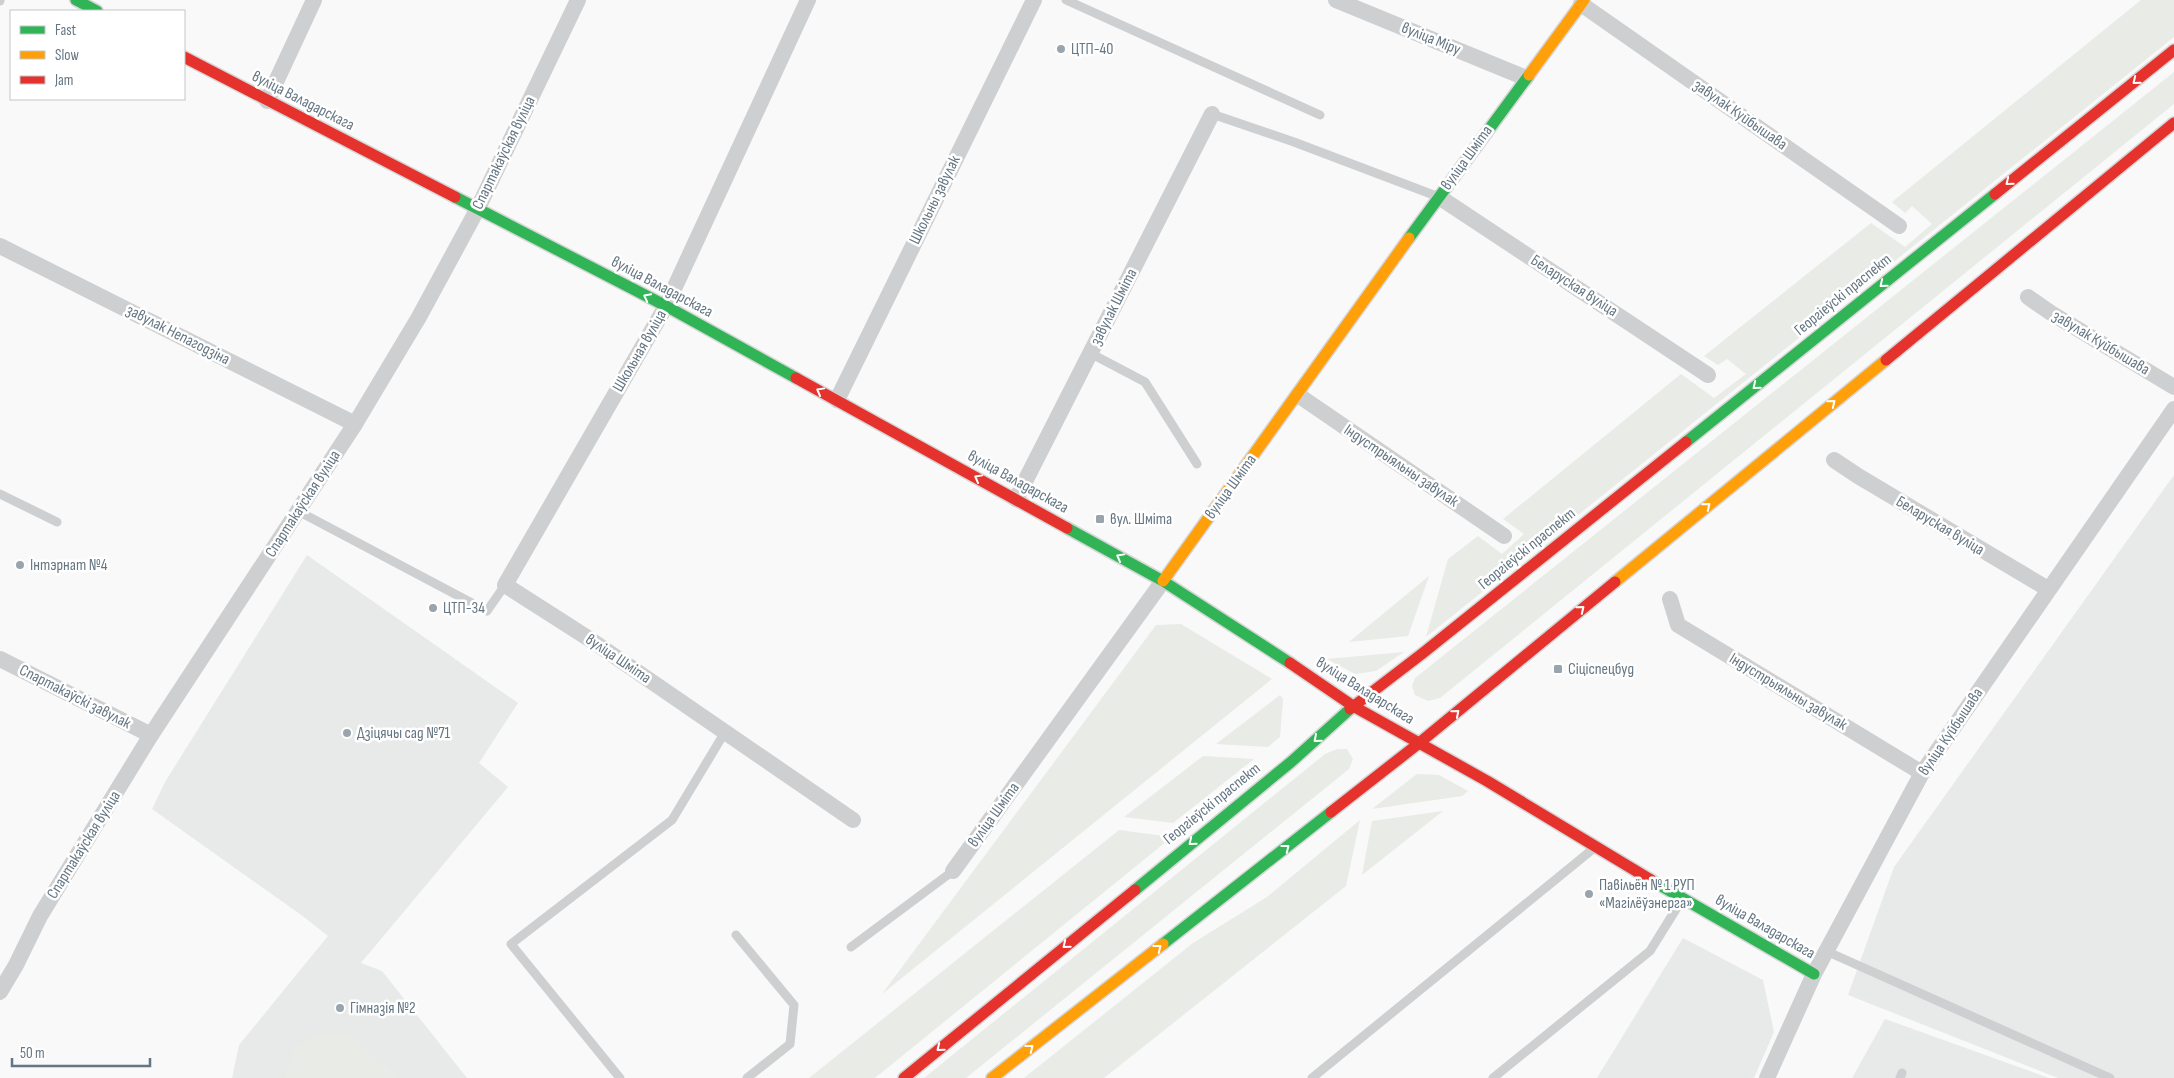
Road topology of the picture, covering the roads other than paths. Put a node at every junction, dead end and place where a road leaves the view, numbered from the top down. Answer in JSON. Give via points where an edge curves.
{"nodes":[{"id":1,"x":76,"y":0,"type":"edge"},
{"id":2,"x":314,"y":0,"type":"edge"},
{"id":3,"x":578,"y":0,"type":"edge"},
{"id":4,"x":808,"y":0,"type":"edge"},
{"id":5,"x":1034,"y":0,"type":"edge"},
{"id":6,"x":1066,"y":0,"type":"edge"},
{"id":7,"x":1336,"y":0,"type":"edge"},
{"id":8,"x":1582,"y":2,"type":"edge"},
{"id":9,"x":95,"y":10,"type":"edge"},
{"id":10,"x":2174,"y":50,"type":"edge"},
{"id":11,"x":185,"y":58,"type":"edge"},
{"id":12,"x":1526,"y":78,"type":"junction"},
{"id":13,"x":267,"y":100,"type":"junction"},
{"id":14,"x":1212,"y":114,"type":"joint"},
{"id":15,"x":1320,"y":115,"type":"dead end"},
{"id":16,"x":2174,"y":123,"type":"edge"},
{"id":17,"x":1439,"y":197,"type":"junction"},
{"id":18,"x":478,"y":210,"type":"junction"},
{"id":19,"x":1900,"y":226,"type":"dead end"},
{"id":20,"x":0,"y":246,"type":"edge"},
{"id":21,"x":2028,"y":297,"type":"dead end"},
{"id":22,"x":666,"y":306,"type":"junction"},
{"id":23,"x":1090,"y":353,"type":"junction"},
{"id":24,"x":1708,"y":375,"type":"dead end"},
{"id":25,"x":2174,"y":387,"type":"edge"},
{"id":26,"x":1298,"y":395,"type":"junction"},
{"id":27,"x":837,"y":400,"type":"junction"},
{"id":28,"x":2174,"y":409,"type":"edge"},
{"id":29,"x":355,"y":424,"type":"junction"},
{"id":30,"x":1834,"y":460,"type":"dead end"},
{"id":31,"x":1197,"y":464,"type":"dead end"},
{"id":32,"x":0,"y":494,"type":"edge"},
{"id":33,"x":1016,"y":499,"type":"junction"},
{"id":34,"x":298,"y":511,"type":"junction"},
{"id":35,"x":57,"y":522,"type":"dead end"},
{"id":36,"x":1504,"y":536,"type":"dead end"},
{"id":37,"x":1162,"y":581,"type":"junction"},
{"id":38,"x":505,"y":585,"type":"junction"},
{"id":39,"x":2048,"y":589,"type":"junction"},
{"id":40,"x":1670,"y":599,"type":"dead end"},
{"id":41,"x":0,"y":659,"type":"edge"},
{"id":42,"x":1353,"y":706,"type":"junction"},
{"id":43,"x":725,"y":732,"type":"junction"},
{"id":44,"x":151,"y":735,"type":"junction"},
{"id":45,"x":1418,"y":744,"type":"junction"},
{"id":46,"x":1922,"y":773,"type":"junction"},
{"id":47,"x":853,"y":820,"type":"dead end"},
{"id":48,"x":1596,"y":847,"type":"junction"},
{"id":49,"x":953,"y":871,"type":"joint"},
{"id":50,"x":1683,"y":898,"type":"junction"},
{"id":51,"x":736,"y":935,"type":"dead end"},
{"id":52,"x":851,"y":947,"type":"dead end"},
{"id":53,"x":1826,"y":951,"type":"junction"},
{"id":54,"x":1814,"y":974,"type":"junction"},
{"id":55,"x":0,"y":992,"type":"edge"},
{"id":56,"x":620,"y":1078,"type":"edge"},
{"id":57,"x":747,"y":1078,"type":"edge"},
{"id":58,"x":904,"y":1078,"type":"edge"},
{"id":59,"x":992,"y":1078,"type":"edge"},
{"id":60,"x":1312,"y":1078,"type":"edge"},
{"id":61,"x":1493,"y":1078,"type":"edge"},
{"id":62,"x":1768,"y":1078,"type":"edge"},
{"id":63,"x":2110,"y":1078,"type":"edge"}],
"edges":[{"from":1,"to":9,"type":"main road"},
{"from":2,"to":13,"type":"street"},
{"from":3,"to":18,"type":"street","name":"Спартакаўская вуліца"},
{"from":4,"to":22,"type":"street","name":"Школьная вуліца"},
{"from":5,"to":27,"type":"street","name":"Школьны завулак"},
{"from":6,"to":15,"type":"lane"},
{"from":7,"to":12,"type":"street","name":"вуліца Міру"},
{"from":8,"to":12,"type":"main road","name":"вуліца Шміта"},
{"from":8,"to":19,"type":"street","name":"завулак Куйбышава"},
{"from":10,"to":42,"type":"main road","name":"Георгіеўскі праспект","one_way":true},
{"from":11,"to":13,"type":"main road","name":"вуліца Валадарскага"},
{"from":12,"to":17,"type":"main road","name":"вуліца Шміта"},
{"from":13,"to":18,"type":"main road","name":"вуліца Валадарскага"},
{"from":14,"to":17,"type":"lane"},
{"from":14,"to":23,"type":"street","name":"завулак Шміта"},
{"from":45,"to":16,"type":"main road","one_way":true},
{"from":17,"to":24,"type":"street","name":"Беларуская вуліца"},
{"from":17,"to":26,"type":"main road","name":"вуліца Шміта"},
{"from":22,"to":18,"type":"main road","name":"вуліца Валадарскага","one_way":true},
{"from":18,"to":29,"type":"street","name":"Спартакаўская вуліца","via":[[419,318]]},
{"from":20,"to":29,"type":"street","name":"завулак Непагодзіна"},
{"from":21,"to":25,"type":"street","name":"завулак Куйбышава"},
{"from":27,"to":22,"type":"main road","name":"вуліца Валадарскага","one_way":true},
{"from":22,"to":38,"type":"street","name":"Школьная вуліца"},
{"from":23,"to":31,"type":"lane","via":[[1146,382]]},
{"from":23,"to":33,"type":"street","name":"завулак Шміта"},
{"from":26,"to":36,"type":"street","name":"Індустрыяльны завулак"},
{"from":26,"to":37,"type":"main road","name":"вуліца Шміта"},
{"from":33,"to":27,"type":"main road","name":"вуліца Валадарскага","one_way":true},
{"from":28,"to":39,"type":"street","name":"вуліца Куйбышава"},
{"from":29,"to":34,"type":"street","name":"Спартакаўская вуліца"},
{"from":30,"to":39,"type":"street","name":"Беларуская вуліца"},
{"from":32,"to":35,"type":"lane"},
{"from":37,"to":33,"type":"main road","name":"вуліца Валадарскага","one_way":true},
{"from":34,"to":38,"type":"lane","via":[[487,611]]},
{"from":34,"to":44,"type":"street","name":"Спартакаўская вуліца"},
{"from":37,"to":42,"type":"main road","name":"вуліца Валадарскага"},
{"from":37,"to":49,"type":"street","name":"вуліца Шміта"},
{"from":38,"to":43,"type":"street","name":"вуліца Шміта"},
{"from":39,"to":46,"type":"street","name":"вуліца Куйбышава"},
{"from":40,"to":46,"type":"street","name":"Індустрыяльны завулак","via":[[1678,625]]},
{"from":41,"to":44,"type":"street","name":"Спартакаўскі завулак"},
{"from":42,"to":45,"type":"main road","name":"вуліца Валадарскага"},
{"from":42,"to":58,"type":"main road","name":"Георгіеўскі праспект","one_way":true,"via":[[1291,762]]},
{"from":43,"to":47,"type":"street","name":"вуліца Шміта"},
{"from":43,"to":56,"type":"lane","via":[[672,820],[511,944]]},
{"from":44,"to":55,"type":"street","name":"Спартакаўская вуліца","via":[[40,916]]},
{"from":45,"to":48,"type":"main road","name":"вуліца Валадарскага","via":[[1487,781]]},
{"from":59,"to":45,"type":"main road","one_way":true},
{"from":46,"to":53,"type":"street","name":"вуліца Куйбышава"},
{"from":48,"to":50,"type":"main road","name":"вуліца Валадарскага"},
{"from":48,"to":60,"type":"lane"},
{"from":49,"to":52,"type":"lane","name":"вуліца Шміта"},
{"from":50,"to":54,"type":"main road","name":"вуліца Валадарскага"},
{"from":50,"to":61,"type":"lane","via":[[1650,951]]},
{"from":51,"to":57,"type":"lane","via":[[794,1005],[790,1044]]},
{"from":53,"to":54,"type":"street","name":"вуліца Куйбышава"},
{"from":53,"to":63,"type":"lane"},
{"from":54,"to":62,"type":"street","name":"вуліца Куйбышава"}]}
